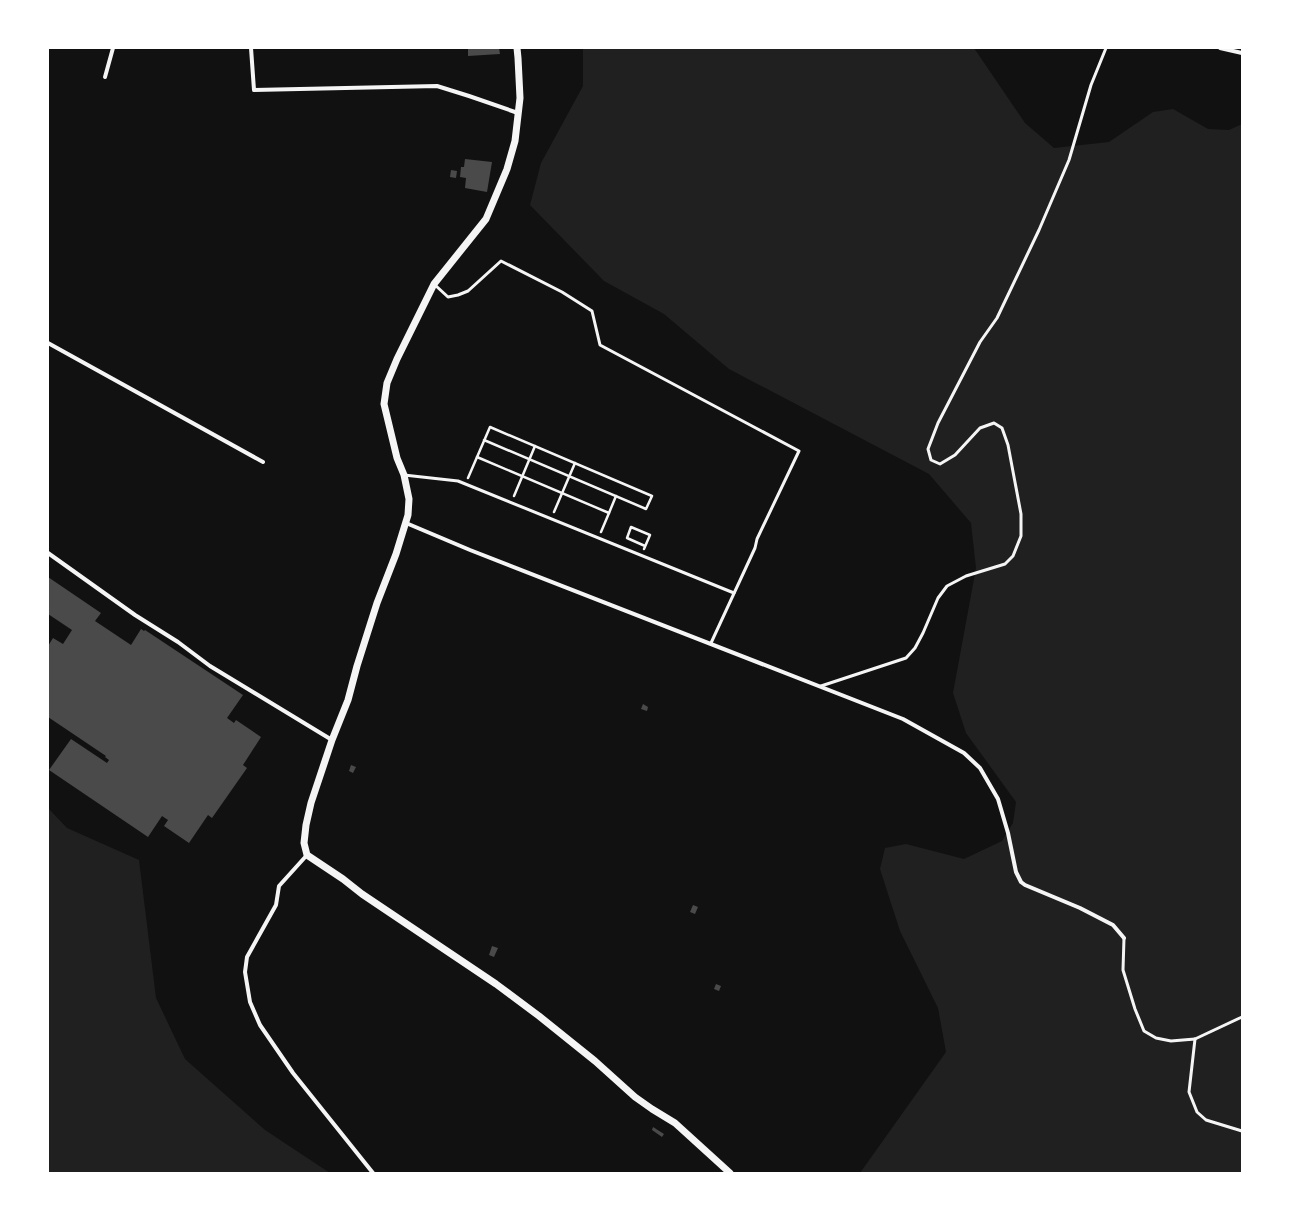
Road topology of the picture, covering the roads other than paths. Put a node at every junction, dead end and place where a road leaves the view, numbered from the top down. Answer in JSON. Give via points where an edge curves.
{"nodes":[{"id":1,"x":113,"y":48,"type":"edge"},
{"id":2,"x":251,"y":48,"type":"edge"},
{"id":3,"x":517,"y":48,"type":"edge"},
{"id":4,"x":1106,"y":48,"type":"edge"},
{"id":5,"x":1220,"y":48,"type":"edge"},
{"id":6,"x":1242,"y":53,"type":"edge"},
{"id":7,"x":105,"y":77,"type":"dead end"},
{"id":8,"x":518,"y":114,"type":"junction"},
{"id":9,"x":434,"y":284,"type":"junction"},
{"id":10,"x":48,"y":343,"type":"edge"},
{"id":11,"x":262,"y":462,"type":"dead end"},
{"id":12,"x":404,"y":475,"type":"junction"},
{"id":13,"x":406,"y":523,"type":"junction"},
{"id":14,"x":48,"y":553,"type":"edge"},
{"id":15,"x":734,"y":593,"type":"junction"},
{"id":16,"x":711,"y":643,"type":"junction"},
{"id":17,"x":821,"y":686,"type":"junction"},
{"id":18,"x":332,"y":740,"type":"junction"},
{"id":19,"x":307,"y":855,"type":"junction"},
{"id":20,"x":1124,"y":938,"type":"joint"},
{"id":21,"x":1242,"y":1017,"type":"edge"},
{"id":22,"x":1195,"y":1039,"type":"junction"},
{"id":23,"x":1242,"y":1131,"type":"edge"},
{"id":24,"x":373,"y":1173,"type":"edge"},
{"id":25,"x":730,"y":1173,"type":"edge"}],
"edges":[{"from":1,"to":7,"type":"street"},
{"from":2,"to":8,"type":"street","via":[[254,90],[437,86]]},
{"from":3,"to":8,"type":"street","via":[[520,86]]},
{"from":4,"to":17,"type":"lane","via":[[1091,85],[1069,160],[1039,230],[997,318],[980,342],[938,423],[928,449],[931,460],[940,464],[955,454],[980,428],[994,423],[1002,428],[1008,445],[1021,514],[1021,536],[1013,556],[1005,564],[966,576],[948,586],[938,598],[915,648],[906,658]]},
{"from":5,"to":6,"type":"street"},
{"from":8,"to":9,"type":"street","via":[[515,141],[507,169],[486,219]]},
{"from":9,"to":12,"type":"street","via":[[387,383],[384,404],[397,458]]},
{"from":9,"to":15,"type":"lane","via":[[448,297],[458,295],[468,291],[501,261],[562,292],[592,311],[600,345],[799,451]]},
{"from":10,"to":11,"type":"street"},
{"from":12,"to":13,"type":"street","via":[[409,499]]},
{"from":12,"to":15,"type":"lane","via":[[458,481]]},
{"from":13,"to":16,"type":"street"},
{"from":13,"to":18,"type":"street","via":[[377,603],[348,700]]},
{"from":14,"to":18,"type":"street","via":[[210,666]]},
{"from":15,"to":16,"type":"lane"},
{"from":16,"to":17,"type":"street"},
{"from":17,"to":20,"type":"street","via":[[903,719],[964,753],[980,768],[998,799],[1016,872],[1021,882],[1113,925]]},
{"from":18,"to":19,"type":"street","via":[[306,825],[304,843]]},
{"from":19,"to":24,"type":"street","via":[[279,886],[276,905],[247,956],[245,972],[250,1002],[260,1025],[293,1073]]},
{"from":19,"to":25,"type":"street","via":[[539,1016],[635,1097],[676,1123]]},
{"from":20,"to":22,"type":"lane","via":[[1124,970],[1144,1031],[1156,1038],[1171,1041]]},
{"from":21,"to":22,"type":"lane"},
{"from":22,"to":23,"type":"lane","via":[[1189,1092],[1196,1112],[1206,1120]]}]}
